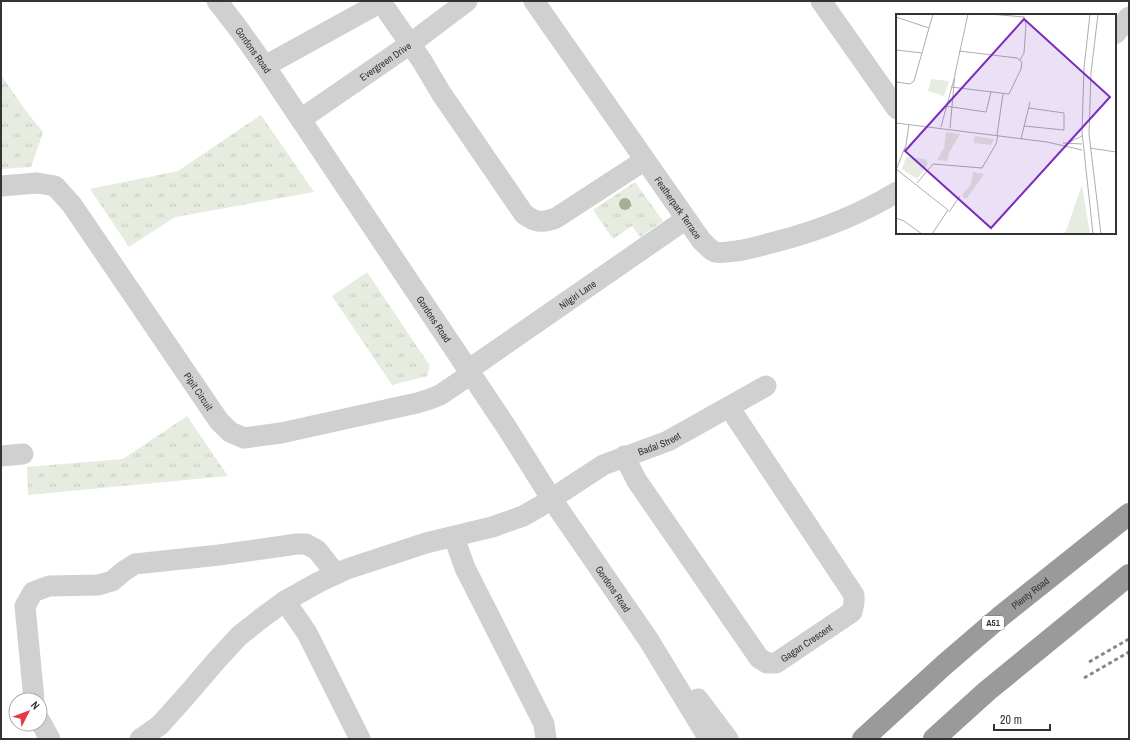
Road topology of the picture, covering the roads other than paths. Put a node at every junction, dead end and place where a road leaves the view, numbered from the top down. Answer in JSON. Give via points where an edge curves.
{"nodes":[{"id":1,"x":217,"y":1,"type":"edge"},
{"id":2,"x":382,"y":1,"type":"edge"},
{"id":3,"x":467,"y":1,"type":"edge"},
{"id":4,"x":534,"y":1,"type":"edge"},
{"id":5,"x":822,"y":1,"type":"edge"},
{"id":6,"x":1129,"y":17,"type":"edge"},
{"id":7,"x":1116,"y":33,"type":"edge"},
{"id":8,"x":410,"y":44,"type":"junction"},
{"id":9,"x":265,"y":66,"type":"junction"},
{"id":10,"x":896,"y":108,"type":"edge"},
{"id":11,"x":300,"y":119,"type":"junction"},
{"id":12,"x":645,"y":160,"type":"junction"},
{"id":13,"x":1,"y":186,"type":"edge"},
{"id":14,"x":896,"y":193,"type":"edge"},
{"id":15,"x":686,"y":219,"type":"junction"},
{"id":16,"x":469,"y":372,"type":"junction"},
{"id":17,"x":766,"y":386,"type":"dead end"},
{"id":18,"x":729,"y":407,"type":"junction"},
{"id":19,"x":23,"y":454,"type":"dead end"},
{"id":20,"x":1,"y":456,"type":"edge"},
{"id":21,"x":624,"y":456,"type":"junction"},
{"id":22,"x":551,"y":498,"type":"junction"},
{"id":23,"x":1129,"y":514,"type":"edge"},
{"id":24,"x":454,"y":537,"type":"junction"},
{"id":25,"x":336,"y":574,"type":"junction"},
{"id":26,"x":1129,"y":575,"type":"edge"},
{"id":27,"x":286,"y":601,"type":"junction"},
{"id":28,"x":648,"y":639,"type":"junction"},
{"id":29,"x":664,"y":656,"type":"junction"},
{"id":30,"x":33,"y":692,"type":"edge"},
{"id":31,"x":164,"y":732,"type":"edge"},
{"id":32,"x":140,"y":739,"type":"edge"},
{"id":33,"x":360,"y":739,"type":"edge"},
{"id":34,"x":546,"y":739,"type":"edge"},
{"id":35,"x":709,"y":739,"type":"edge"},
{"id":36,"x":728,"y":739,"type":"edge"},
{"id":37,"x":742,"y":739,"type":"edge"},
{"id":38,"x":863,"y":739,"type":"edge"},
{"id":39,"x":934,"y":739,"type":"edge"}],
"edges":[{"from":1,"to":9,"type":"street","name":"Gordons Road"},
{"from":2,"to":8,"type":"street"},
{"from":2,"to":9,"type":"street"},
{"from":3,"to":8,"type":"street","name":"Evergreen Drive"},
{"from":4,"to":12,"type":"street","name":"Featherpark Terrace"},
{"from":5,"to":10,"type":"street"},
{"from":6,"to":7,"type":"street"},
{"from":8,"to":11,"type":"street","name":"Evergreen Drive"},
{"from":8,"to":12,"type":"street","via":[[524,214],[538,222],[556,218]]},
{"from":9,"to":11,"type":"street","name":"Gordons Road"},
{"from":11,"to":16,"type":"street","name":"Gordons Road"},
{"from":12,"to":15,"type":"street","name":"Featherpark Terrace"},
{"from":13,"to":16,"type":"street","name":"Pipit Circuit","via":[[37,183],[55,186],[72,205],[220,421],[230,432],[244,438],[280,433],[416,403],[440,395]]},
{"from":14,"to":15,"type":"street","name":"Featherpark Terrace","via":[[865,210],[828,225],[793,237],[720,253],[701,240]]},
{"from":15,"to":16,"type":"street","name":"Nilgiri Lane"},
{"from":16,"to":22,"type":"street","name":"Gordons Road"},
{"from":17,"to":18,"type":"street","name":"Badal Street"},
{"from":18,"to":21,"type":"street","name":"Badal Street","via":[[668,441]]},
{"from":18,"to":21,"type":"street","name":"Gagan Crescent","via":[[854,595],[852,612],[776,663],[767,663],[759,658],[637,481]]},
{"from":19,"to":20,"type":"street"},
{"from":21,"to":22,"type":"street","name":"Badal Street","via":[[603,465]]},
{"from":22,"to":24,"type":"street","name":"Badal Street","via":[[523,516]]},
{"from":22,"to":28,"type":"street","name":"Gordons Road"},
{"from":23,"to":38,"type":"highway","name":"Plenty Road","number":"A51","via":[[1001,616]]},
{"from":24,"to":25,"type":"street","name":"Badal Street","via":[[426,543]]},
{"from":24,"to":34,"type":"street","via":[[465,568],[544,724]]},
{"from":25,"to":27,"type":"street","name":"Badal Street"},
{"from":25,"to":30,"type":"street","via":[[317,550],[306,544],[297,544],[135,564],[112,581],[49,586],[33,592],[25,606]]},
{"from":26,"to":39,"type":"highway","via":[[987,691]]},
{"from":27,"to":31,"type":"street","name":"Badal Street","via":[[239,636],[186,696]]},
{"from":27,"to":33,"type":"street","via":[[307,633]]},
{"from":28,"to":29,"type":"street","name":"Gordons Road"},
{"from":28,"to":35,"type":"street","name":"Gordons Road"},
{"from":29,"to":36,"type":"street","name":"Gordons Road"},
{"from":29,"to":37,"type":"street","via":[[699,690]]},
{"from":31,"to":32,"type":"street","name":"Badal Street"}]}
